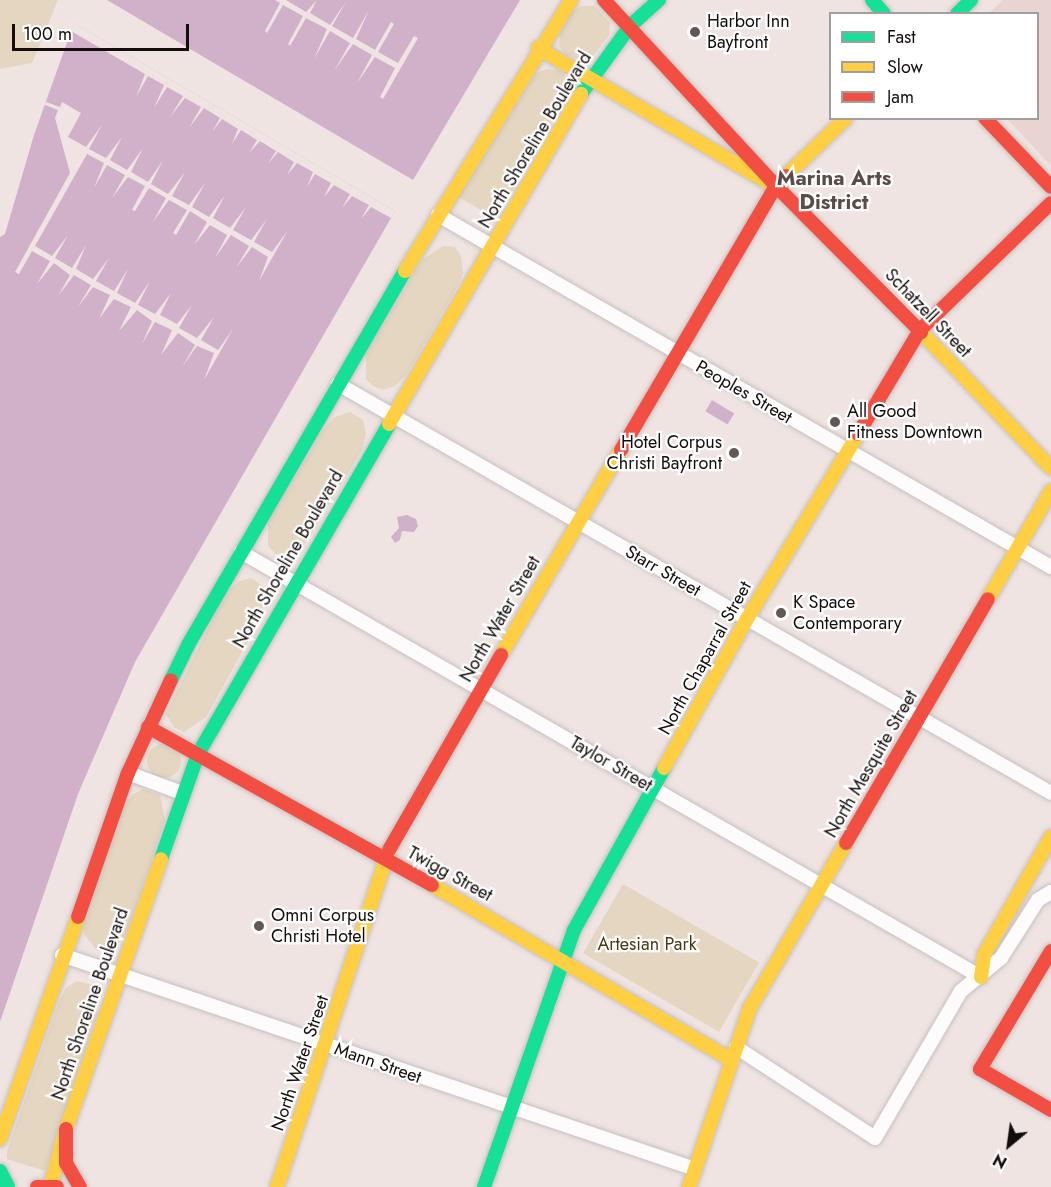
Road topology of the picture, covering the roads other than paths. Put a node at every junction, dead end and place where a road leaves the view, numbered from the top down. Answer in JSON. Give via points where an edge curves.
{"nodes":[{"id":1,"x":571,"y":0,"type":"edge"},
{"id":2,"x":604,"y":0,"type":"edge"},
{"id":3,"x":659,"y":0,"type":"edge"},
{"id":4,"x":872,"y":0,"type":"edge"},
{"id":5,"x":971,"y":0,"type":"edge"},
{"id":6,"x":882,"y":12,"type":"edge"},
{"id":7,"x":959,"y":12,"type":"edge"},
{"id":8,"x":630,"y":26,"type":"junction"},
{"id":9,"x":538,"y":48,"type":"junction"},
{"id":10,"x":589,"y":80,"type":"junction"},
{"id":11,"x":844,"y":120,"type":"edge"},
{"id":12,"x":987,"y":120,"type":"edge"},
{"id":13,"x":776,"y":186,"type":"junction"},
{"id":14,"x":1051,"y":187,"type":"edge"},
{"id":15,"x":1051,"y":203,"type":"edge"},
{"id":16,"x":438,"y":215,"type":"junction"},
{"id":17,"x":491,"y":246,"type":"junction"},
{"id":18,"x":920,"y":330,"type":"junction"},
{"id":19,"x":677,"y":353,"type":"junction"},
{"id":20,"x":338,"y":384,"type":"junction"},
{"id":21,"x":392,"y":415,"type":"junction"},
{"id":22,"x":845,"y":450,"type":"junction"},
{"id":23,"x":1051,"y":468,"type":"edge"},
{"id":24,"x":1051,"y":491,"type":"edge"},
{"id":25,"x":578,"y":521,"type":"junction"},
{"id":26,"x":1018,"y":548,"type":"junction"},
{"id":27,"x":242,"y":552,"type":"junction"},
{"id":28,"x":1051,"y":567,"type":"edge"},
{"id":29,"x":295,"y":584,"type":"junction"},
{"id":30,"x":747,"y":619,"type":"junction"},
{"id":31,"x":479,"y":690,"type":"junction"},
{"id":32,"x":919,"y":718,"type":"junction"},
{"id":33,"x":148,"y":727,"type":"junction"},
{"id":34,"x":198,"y":754,"type":"junction"},
{"id":35,"x":128,"y":773,"type":"junction"},
{"id":36,"x":653,"y":788,"type":"junction"},
{"id":37,"x":182,"y":793,"type":"junction"},
{"id":38,"x":1051,"y":793,"type":"edge"},
{"id":39,"x":1051,"y":837,"type":"edge"},
{"id":40,"x":386,"y":860,"type":"junction"},
{"id":41,"x":822,"y":883,"type":"junction"},
{"id":42,"x":1051,"y":892,"type":"edge"},
{"id":43,"x":1051,"y":951,"type":"edge"},
{"id":44,"x":62,"y":955,"type":"junction"},
{"id":45,"x":563,"y":959,"type":"junction"},
{"id":46,"x":120,"y":976,"type":"junction"},
{"id":47,"x":981,"y":977,"type":"junction"},
{"id":48,"x":326,"y":1045,"type":"junction"},
{"id":49,"x":734,"y":1054,"type":"junction"},
{"id":50,"x":512,"y":1108,"type":"junction"},
{"id":51,"x":1051,"y":1110,"type":"edge"},
{"id":52,"x":66,"y":1129,"type":"junction"},
{"id":53,"x":0,"y":1140,"type":"edge"},
{"id":54,"x":695,"y":1169,"type":"junction"},
{"id":55,"x":0,"y":1171,"type":"edge"},
{"id":56,"x":49,"y":1185,"type":"edge"},
{"id":57,"x":8,"y":1187,"type":"edge"},
{"id":58,"x":80,"y":1187,"type":"edge"},
{"id":59,"x":277,"y":1187,"type":"edge"},
{"id":60,"x":484,"y":1187,"type":"edge"},
{"id":61,"x":689,"y":1187,"type":"edge"}],
"edges":[{"from":1,"to":9,"type":"main road"},
{"from":2,"to":8,"type":"main road","name":"Schatzell Street"},
{"from":3,"to":8,"type":"main road","name":"North Shoreline Boulevard"},
{"from":4,"to":6,"type":"main road"},
{"from":5,"to":7,"type":"main road"},
{"from":8,"to":10,"type":"main road","name":"North Shoreline Boulevard"},
{"from":8,"to":13,"type":"main road","name":"Schatzell Street"},
{"from":9,"to":10,"type":"main road","name":"Schatzell Street"},
{"from":9,"to":16,"type":"main road"},
{"from":10,"to":13,"type":"main road","name":"Schatzell Street","via":[[750,175]]},
{"from":10,"to":17,"type":"main road","name":"North Shoreline Boulevard"},
{"from":11,"to":13,"type":"main road","name":"North Water Street"},
{"from":12,"to":14,"type":"main road"},
{"from":13,"to":18,"type":"main road","name":"Schatzell Street"},
{"from":13,"to":19,"type":"main road","name":"North Water Street"},
{"from":15,"to":18,"type":"main road","name":"North Chaparral Street"},
{"from":16,"to":17,"type":"street","name":"Peoples Street"},
{"from":16,"to":20,"type":"main road"},
{"from":17,"to":19,"type":"street","name":"Peoples Street"},
{"from":17,"to":21,"type":"main road","name":"North Shoreline Boulevard"},
{"from":18,"to":22,"type":"main road","name":"North Chaparral Street"},
{"from":18,"to":23,"type":"main road","name":"Schatzell Street"},
{"from":19,"to":22,"type":"street","name":"Peoples Street"},
{"from":19,"to":25,"type":"main road","name":"North Water Street"},
{"from":20,"to":21,"type":"street","name":"Starr Street"},
{"from":20,"to":27,"type":"main road"},
{"from":21,"to":25,"type":"street","name":"Starr Street"},
{"from":21,"to":29,"type":"main road","name":"North Shoreline Boulevard"},
{"from":22,"to":26,"type":"street","name":"Peoples Street"},
{"from":22,"to":30,"type":"main road","name":"North Chaparral Street"},
{"from":24,"to":26,"type":"main road","name":"North Mesquite Street"},
{"from":25,"to":30,"type":"street","name":"Starr Street"},
{"from":25,"to":31,"type":"main road","name":"North Water Street"},
{"from":26,"to":28,"type":"street","name":"Peoples Street"},
{"from":26,"to":32,"type":"main road","name":"North Mesquite Street"},
{"from":27,"to":29,"type":"street","name":"Taylor Street"},
{"from":27,"to":33,"type":"main road","via":[[188,645]]},
{"from":29,"to":31,"type":"street","name":"Taylor Street"},
{"from":29,"to":34,"type":"main road","name":"North Shoreline Boulevard"},
{"from":30,"to":32,"type":"street","name":"Starr Street"},
{"from":30,"to":36,"type":"main road","name":"North Chaparral Street"},
{"from":31,"to":36,"type":"street","name":"Taylor Street"},
{"from":31,"to":40,"type":"main road","name":"North Water Street","via":[[391,843]]},
{"from":32,"to":38,"type":"street","name":"Starr Street"},
{"from":32,"to":41,"type":"main road","name":"North Mesquite Street"},
{"from":33,"to":34,"type":"main road","name":"Twigg Street"},
{"from":33,"to":35,"type":"main road"},
{"from":34,"to":37,"type":"main road","name":"North Shoreline Boulevard"},
{"from":34,"to":40,"type":"main road","name":"Twigg Street"},
{"from":35,"to":37,"type":"street"},
{"from":35,"to":44,"type":"main road"},
{"from":36,"to":41,"type":"street","name":"Taylor Street"},
{"from":36,"to":45,"type":"main road","name":"North Chaparral Street","via":[[574,930]]},
{"from":37,"to":46,"type":"main road","name":"North Shoreline Boulevard"},
{"from":39,"to":47,"type":"main road","via":[[984,955]]},
{"from":40,"to":45,"type":"main road","name":"Twigg Street"},
{"from":40,"to":48,"type":"main road","name":"North Water Street"},
{"from":41,"to":47,"type":"street","name":"Taylor Street"},
{"from":41,"to":49,"type":"main road","name":"North Mesquite Street","via":[[750,1008]]},
{"from":42,"to":47,"type":"street","via":[[1038,900],[1001,958]]},
{"from":43,"to":51,"type":"main road","via":[[980,1069]]},
{"from":44,"to":46,"type":"street","name":"Mann Street"},
{"from":44,"to":53,"type":"main road"},
{"from":45,"to":49,"type":"main road","name":"Twigg Street"},
{"from":45,"to":50,"type":"main road","name":"North Chaparral Street"},
{"from":46,"to":48,"type":"street","name":"Mann Street"},
{"from":46,"to":52,"type":"main road","name":"North Shoreline Boulevard"},
{"from":47,"to":49,"type":"street","name":"Twigg Street","via":[[961,991],[875,1138]]},
{"from":48,"to":50,"type":"street","name":"Mann Street"},
{"from":48,"to":59,"type":"main road","name":"North Water Street"},
{"from":49,"to":54,"type":"main road","name":"North Mesquite Street"},
{"from":50,"to":54,"type":"street","name":"Mann Street"},
{"from":50,"to":60,"type":"main road","name":"North Chaparral Street"},
{"from":52,"to":56,"type":"main road","name":"North Shoreline Boulevard"},
{"from":52,"to":58,"type":"main road","via":[[66,1163]]},
{"from":54,"to":61,"type":"main road","name":"North Mesquite Street"},
{"from":55,"to":57,"type":"main road"}]}
